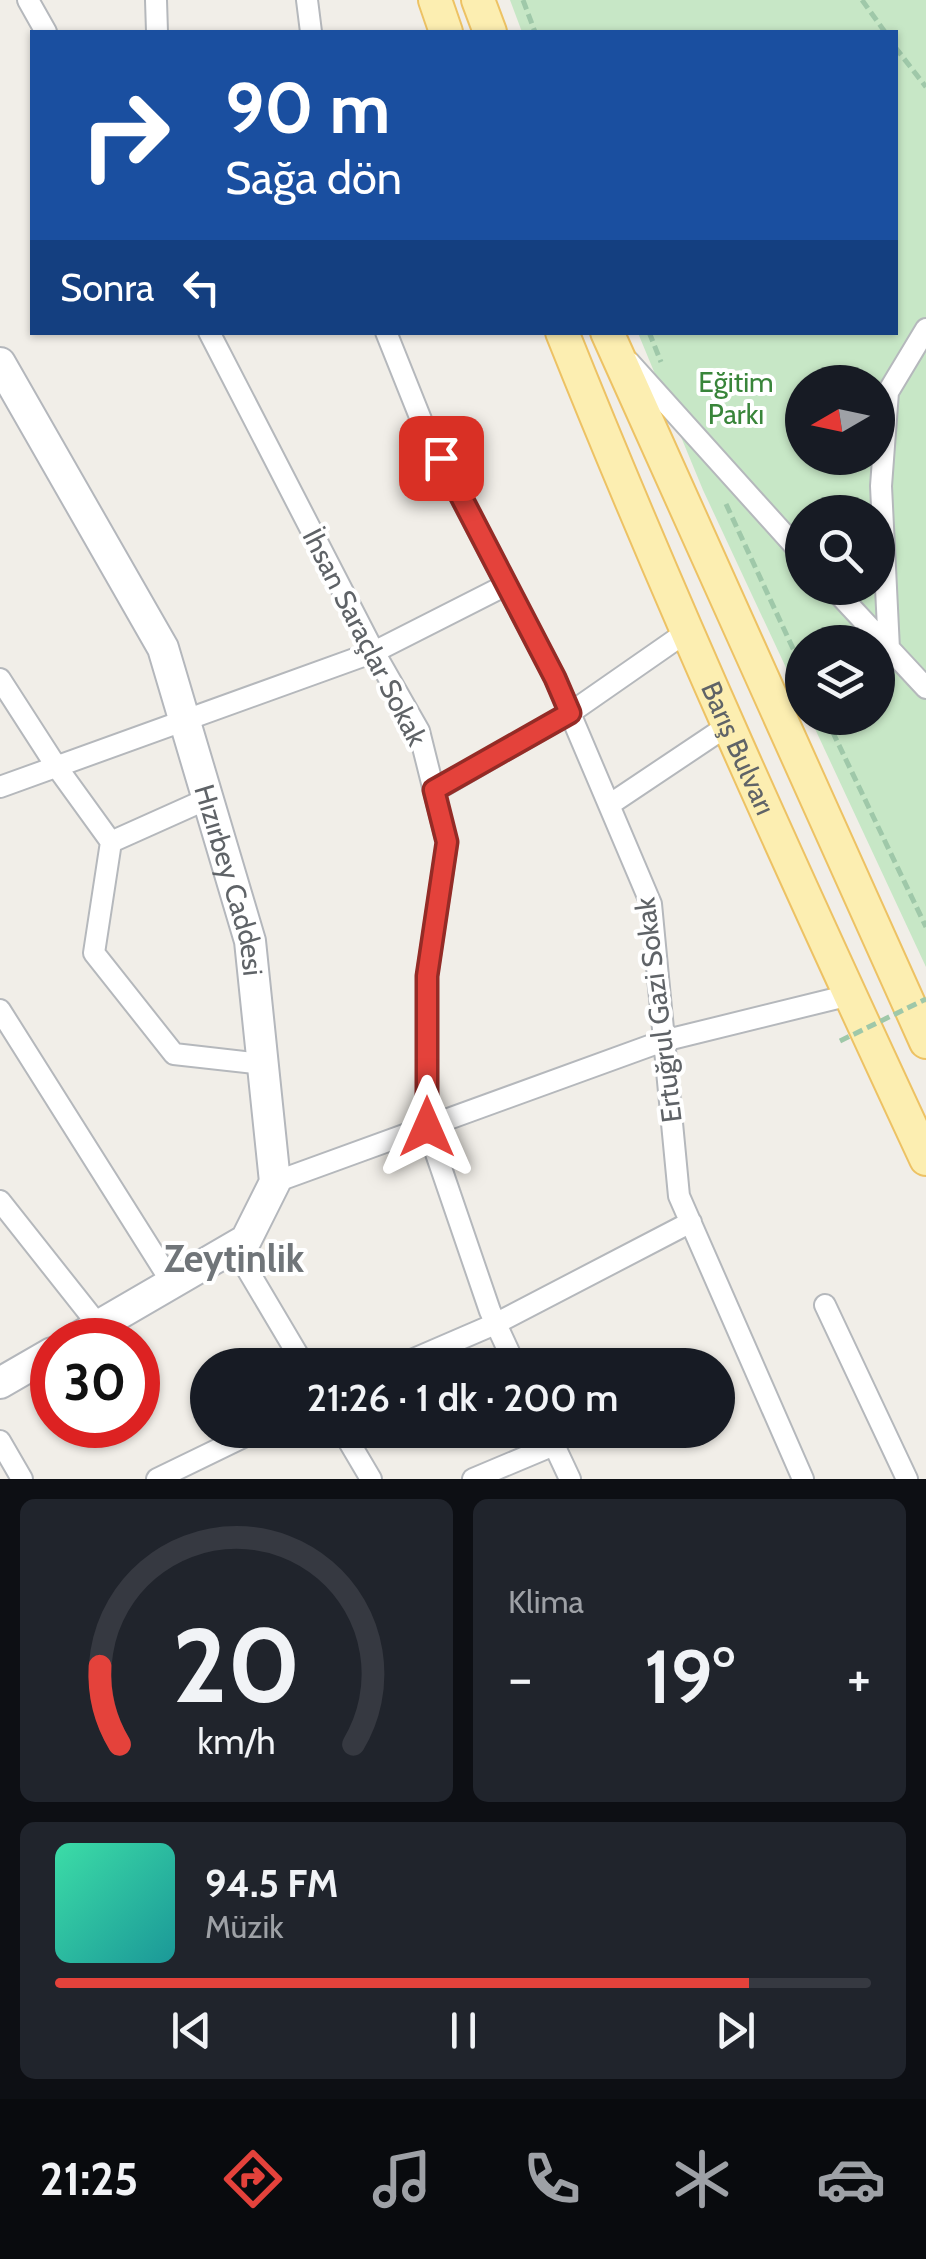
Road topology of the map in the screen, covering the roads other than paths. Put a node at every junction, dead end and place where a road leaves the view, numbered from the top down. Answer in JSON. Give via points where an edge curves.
{"nodes":[{"id":1,"x":28,"y":0,"type":"edge"},
{"id":2,"x":156,"y":0,"type":"edge"},
{"id":3,"x":306,"y":0,"type":"edge"},
{"id":4,"x":435,"y":0,"type":"edge"},
{"id":5,"x":478,"y":0,"type":"edge"},
{"id":6,"x":45,"y":30,"type":"edge"},
{"id":7,"x":157,"y":30,"type":"edge"},
{"id":8,"x":311,"y":30,"type":"edge"},
{"id":9,"x":445,"y":30,"type":"edge"},
{"id":10,"x":489,"y":30,"type":"edge"},
{"id":11,"x":926,"y":329,"type":"edge"},
{"id":12,"x":210,"y":335,"type":"edge"},
{"id":13,"x":387,"y":335,"type":"edge"},
{"id":14,"x":563,"y":335,"type":"edge"},
{"id":15,"x":610,"y":338,"type":"edge"},
{"id":16,"x":0,"y":363,"type":"edge"},
{"id":17,"x":785,"y":535,"type":"edge"},
{"id":18,"x":506,"y":585,"type":"junction"},
{"id":19,"x":849,"y":605,"type":"edge"},
{"id":20,"x":867,"y":625,"type":"edge"},
{"id":21,"x":888,"y":625,"type":"edge"},
{"id":22,"x":685,"y":633,"type":"junction"},
{"id":23,"x":374,"y":652,"type":"junction"},
{"id":24,"x":895,"y":655,"type":"edge"},
{"id":25,"x":0,"y":678,"type":"edge"},
{"id":26,"x":926,"y":688,"type":"edge"},
{"id":27,"x":570,"y":713,"type":"junction"},
{"id":28,"x":184,"y":720,"type":"junction"},
{"id":29,"x":730,"y":724,"type":"junction"},
{"id":30,"x":56,"y":766,"type":"junction"},
{"id":31,"x":0,"y":788,"type":"edge"},
{"id":32,"x":434,"y":790,"type":"junction"},
{"id":33,"x":208,"y":799,"type":"junction"},
{"id":34,"x":608,"y":805,"type":"junction"},
{"id":35,"x":111,"y":842,"type":"junction"},
{"id":36,"x":850,"y":995,"type":"junction"},
{"id":37,"x":0,"y":1010,"type":"edge"},
{"id":38,"x":663,"y":1041,"type":"junction"},
{"id":39,"x":926,"y":1042,"type":"edge"},
{"id":40,"x":263,"y":1064,"type":"junction"},
{"id":41,"x":427,"y":1127,"type":"junction"},
{"id":42,"x":926,"y":1160,"type":"edge"},
{"id":43,"x":276,"y":1182,"type":"junction"},
{"id":44,"x":0,"y":1201,"type":"edge"},
{"id":45,"x":691,"y":1222,"type":"junction"},
{"id":46,"x":234,"y":1247,"type":"junction"},
{"id":47,"x":172,"y":1283,"type":"junction"},
{"id":48,"x":825,"y":1305,"type":"dead end"},
{"id":49,"x":77,"y":1318,"type":"edge"},
{"id":50,"x":112,"y":1318,"type":"edge"},
{"id":51,"x":496,"y":1324,"type":"junction"},
{"id":52,"x":294,"y":1348,"type":"edge"},
{"id":53,"x":440,"y":1348,"type":"edge"},
{"id":54,"x":508,"y":1348,"type":"edge"},
{"id":55,"x":30,"y":1366,"type":"edge"},
{"id":56,"x":0,"y":1383,"type":"edge"},
{"id":57,"x":0,"y":1441,"type":"edge"},
{"id":58,"x":221,"y":1448,"type":"edge"},
{"id":59,"x":353,"y":1448,"type":"edge"},
{"id":60,"x":531,"y":1448,"type":"edge"},
{"id":61,"x":555,"y":1448,"type":"edge"},
{"id":62,"x":22,"y":1479,"type":"edge"},
{"id":63,"x":157,"y":1479,"type":"edge"},
{"id":64,"x":371,"y":1479,"type":"edge"},
{"id":65,"x":474,"y":1479,"type":"edge"},
{"id":66,"x":570,"y":1479,"type":"edge"},
{"id":67,"x":803,"y":1479,"type":"edge"},
{"id":68,"x":907,"y":1479,"type":"edge"}],
"edges":[{"from":1,"to":6,"type":"street"},
{"from":2,"to":7,"type":"street"},
{"from":3,"to":8,"type":"street"},
{"from":4,"to":9,"type":"main road"},
{"from":5,"to":10,"type":"main road"},
{"from":11,"to":21,"type":"street","via":[[888,392],[881,486]]},
{"from":12,"to":23,"type":"street","name":"İhsan Saraçlar Sokak"},
{"from":13,"to":18,"type":"street","name":"Ertuğrul Gazi Sokak","via":[[424,427]]},
{"from":14,"to":22,"type":"main road","name":"Barış Bulvarı"},
{"from":15,"to":17,"type":"street"},
{"from":15,"to":39,"type":"main road","name":"Barış Bulvarı"},
{"from":16,"to":28,"type":"main road","name":"Hızırbey Caddesi","via":[[163,648]]},
{"from":18,"to":23,"type":"street"},
{"from":18,"to":27,"type":"street","name":"Ertuğrul Gazi Sokak"},
{"from":19,"to":20,"type":"street"},
{"from":22,"to":27,"type":"street"},
{"from":22,"to":29,"type":"main road","name":"Barış Bulvarı"},
{"from":23,"to":28,"type":"street"},
{"from":23,"to":32,"type":"street","name":"İhsan Saraçlar Sokak","via":[[419,731]]},
{"from":24,"to":26,"type":"street"},
{"from":25,"to":30,"type":"street"},
{"from":27,"to":32,"type":"street"},
{"from":27,"to":34,"type":"street","name":"Ertuğrul Gazi Sokak"},
{"from":28,"to":30,"type":"street"},
{"from":28,"to":33,"type":"main road","name":"Hızırbey Caddesi"},
{"from":29,"to":34,"type":"street"},
{"from":29,"to":36,"type":"main road","name":"Barış Bulvarı"},
{"from":30,"to":31,"type":"street"},
{"from":30,"to":35,"type":"street"},
{"from":32,"to":41,"type":"street","name":"İhsan Saraçlar Sokak","via":[[447,842],[427,976]]},
{"from":33,"to":35,"type":"street"},
{"from":33,"to":40,"type":"main road","name":"Hızırbey Caddesi","via":[[250,941]]},
{"from":34,"to":38,"type":"street","name":"Ertuğrul Gazi Sokak","via":[[651,904]]},
{"from":35,"to":40,"type":"street","via":[[94,953],[174,1054]]},
{"from":36,"to":38,"type":"street"},
{"from":36,"to":42,"type":"main road","name":"Barış Bulvarı"},
{"from":37,"to":47,"type":"street"},
{"from":38,"to":41,"type":"street"},
{"from":38,"to":45,"type":"street","name":"Ertuğrul Gazi Sokak","via":[[679,1196]]},
{"from":40,"to":43,"type":"main road","name":"Hızırbey Caddesi"},
{"from":41,"to":43,"type":"street"},
{"from":41,"to":51,"type":"street","name":"İhsan Saraçlar Sokak"},
{"from":43,"to":46,"type":"main road","via":[[246,1240]]},
{"from":44,"to":49,"type":"street"},
{"from":45,"to":51,"type":"street"},
{"from":45,"to":67,"type":"street","name":"Ertuğrul Gazi Sokak"},
{"from":46,"to":47,"type":"main road"},
{"from":46,"to":52,"type":"street"},
{"from":47,"to":50,"type":"main road"},
{"from":48,"to":68,"type":"street"},
{"from":51,"to":53,"type":"street"},
{"from":51,"to":54,"type":"street","name":"İhsan Saraçlar Sokak"},
{"from":55,"to":56,"type":"main road"},
{"from":57,"to":62,"type":"street"},
{"from":58,"to":63,"type":"street"},
{"from":59,"to":64,"type":"street"},
{"from":60,"to":65,"type":"street"},
{"from":61,"to":66,"type":"street"}]}
